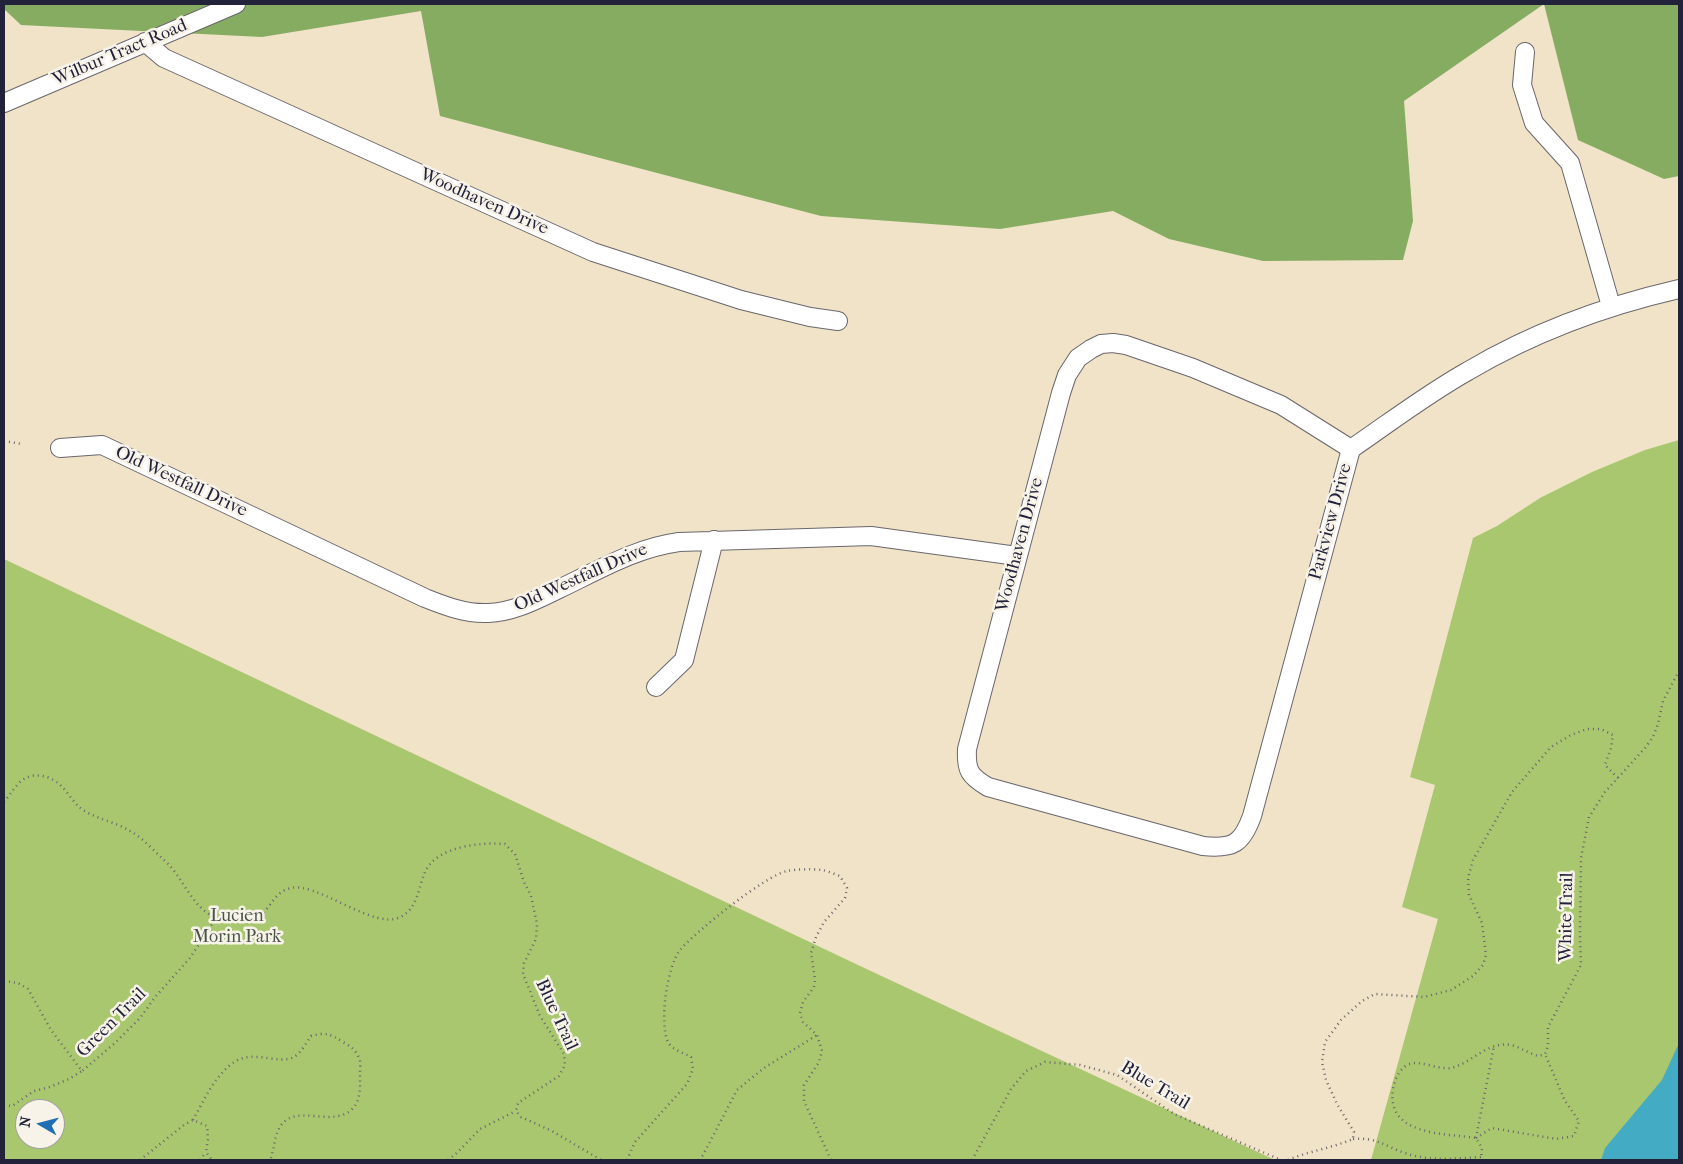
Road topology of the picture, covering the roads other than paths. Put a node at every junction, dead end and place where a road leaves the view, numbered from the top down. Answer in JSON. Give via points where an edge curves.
{"nodes":[{"id":1,"x":236,"y":4,"type":"edge"},
{"id":2,"x":145,"y":42,"type":"junction"},
{"id":3,"x":1525,"y":52,"type":"dead end"},
{"id":4,"x":4,"y":103,"type":"edge"},
{"id":5,"x":1679,"y":289,"type":"edge"},
{"id":6,"x":1611,"y":306,"type":"junction"},
{"id":7,"x":838,"y":321,"type":"dead end"},
{"id":8,"x":60,"y":448,"type":"dead end"},
{"id":9,"x":1351,"y":449,"type":"junction"},
{"id":10,"x":714,"y":540,"type":"junction"},
{"id":11,"x":1017,"y":556,"type":"junction"},
{"id":12,"x":656,"y":687,"type":"dead end"},
{"id":13,"x":1220,"y":848,"type":"joint"}],
"edges":[{"from":1,"to":2,"type":"street","name":"Wilbur Tract Road"},
{"from":2,"to":4,"type":"street","name":"Wilbur Tract Road"},
{"from":2,"to":7,"type":"street","name":"Woodhaven Drive","via":[[164,58],[189,70],[593,252],[741,300]]},
{"from":3,"to":6,"type":"street","via":[[1522,85],[1534,123],[1570,163]]},
{"from":5,"to":6,"type":"street","name":"Parkview Drive"},
{"from":6,"to":9,"type":"street","name":"Parkview Drive","via":[[1505,350]]},
{"from":8,"to":10,"type":"street","name":"Old Westfall Drive","via":[[102,445],[425,598],[465,611],[487,613],[508,610],[529,604],[638,551],[658,545]]},
{"from":9,"to":11,"type":"street","name":"Woodhaven Drive","via":[[1281,405],[1193,368],[1126,345],[1101,344],[1078,358],[1068,375]]},
{"from":9,"to":13,"type":"street","name":"Parkview Drive","via":[[1252,816],[1246,832],[1236,843]]},
{"from":10,"to":11,"type":"street","name":"Old Westfall Drive","via":[[871,536]]},
{"from":10,"to":12,"type":"street","via":[[684,660]]},
{"from":11,"to":13,"type":"street","name":"Woodhaven Drive","via":[[967,748],[969,770],[988,787]]}]}
